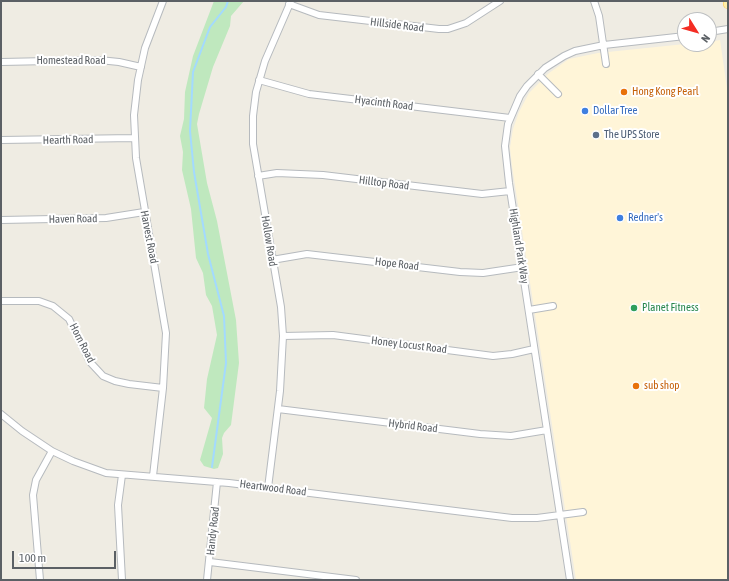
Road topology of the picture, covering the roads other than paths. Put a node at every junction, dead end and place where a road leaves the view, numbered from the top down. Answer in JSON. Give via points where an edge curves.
{"nodes":[{"id":1,"x":163,"y":1,"type":"edge"},
{"id":2,"x":500,"y":1,"type":"edge"},
{"id":3,"x":594,"y":1,"type":"edge"},
{"id":4,"x":728,"y":1,"type":"edge"},
{"id":5,"x":290,"y":3,"type":"edge"},
{"id":6,"x":728,"y":4,"type":"edge"},
{"id":7,"x":728,"y":29,"type":"edge"},
{"id":8,"x":717,"y":31,"type":"edge"},
{"id":9,"x":677,"y":37,"type":"edge"},
{"id":10,"x":604,"y":45,"type":"junction"},
{"id":11,"x":1,"y":62,"type":"edge"},
{"id":12,"x":606,"y":64,"type":"dead end"},
{"id":13,"x":141,"y":67,"type":"junction"},
{"id":14,"x":538,"y":74,"type":"junction"},
{"id":15,"x":259,"y":80,"type":"junction"},
{"id":16,"x":558,"y":94,"type":"dead end"},
{"id":17,"x":510,"y":118,"type":"junction"},
{"id":18,"x":134,"y":138,"type":"junction"},
{"id":19,"x":1,"y":140,"type":"edge"},
{"id":20,"x":258,"y":176,"type":"junction"},
{"id":21,"x":510,"y":191,"type":"junction"},
{"id":22,"x":144,"y":212,"type":"junction"},
{"id":23,"x":1,"y":220,"type":"edge"},
{"id":24,"x":272,"y":260,"type":"junction"},
{"id":25,"x":523,"y":267,"type":"junction"},
{"id":26,"x":1,"y":302,"type":"edge"},
{"id":27,"x":553,"y":306,"type":"dead end"},
{"id":28,"x":529,"y":310,"type":"junction"},
{"id":29,"x":283,"y":336,"type":"junction"},
{"id":30,"x":534,"y":349,"type":"junction"},
{"id":31,"x":163,"y":388,"type":"junction"},
{"id":32,"x":278,"y":409,"type":"junction"},
{"id":33,"x":1,"y":414,"type":"edge"},
{"id":34,"x":547,"y":430,"type":"junction"},
{"id":35,"x":52,"y":451,"type":"junction"},
{"id":36,"x":122,"y":475,"type":"junction"},
{"id":37,"x":153,"y":476,"type":"junction"},
{"id":38,"x":217,"y":482,"type":"junction"},
{"id":39,"x":268,"y":488,"type":"junction"},
{"id":40,"x":583,"y":512,"type":"dead end"},
{"id":41,"x":560,"y":515,"type":"junction"},
{"id":42,"x":210,"y":562,"type":"junction"},
{"id":43,"x":40,"y":580,"type":"edge"},
{"id":44,"x":122,"y":580,"type":"edge"},
{"id":45,"x":207,"y":580,"type":"edge"},
{"id":46,"x":356,"y":580,"type":"edge"},
{"id":47,"x":570,"y":580,"type":"edge"}],
"edges":[{"from":1,"to":13,"type":"street","name":"Harvest Road"},
{"from":2,"to":5,"type":"street","name":"Hillside Road","via":[[466,23],[448,29],[319,15]]},
{"from":3,"to":10,"type":"street"},
{"from":4,"to":6,"type":"main road"},
{"from":5,"to":15,"type":"street","name":"Hollow Road"},
{"from":7,"to":8,"type":"street"},
{"from":9,"to":10,"type":"street","name":"Highland Park Way"},
{"from":10,"to":12,"type":"street"},
{"from":10,"to":14,"type":"street","name":"Highland Park Way","via":[[564,56]]},
{"from":11,"to":13,"type":"street","name":"Homestead Road","via":[[99,60]]},
{"from":13,"to":18,"type":"street","name":"Harvest Road"},
{"from":14,"to":16,"type":"street"},
{"from":14,"to":17,"type":"street","name":"Highland Park Way","via":[[520,96]]},
{"from":15,"to":17,"type":"street","name":"Hyacinth Road","via":[[310,94]]},
{"from":15,"to":20,"type":"street","name":"Hollow Road","via":[[252,135]]},
{"from":17,"to":21,"type":"street","name":"Highland Park Way","via":[[505,146]]},
{"from":18,"to":19,"type":"street","name":"Hearth Road"},
{"from":18,"to":22,"type":"street","name":"Harvest Road"},
{"from":20,"to":21,"type":"street","name":"Hilltop Road","via":[[277,173],[323,175],[476,194]]},
{"from":20,"to":24,"type":"street","name":"Hollow Road"},
{"from":21,"to":25,"type":"street","name":"Highland Park Way"},
{"from":22,"to":23,"type":"street","name":"Haven Road","via":[[106,218]]},
{"from":22,"to":31,"type":"street","name":"Harvest Road","via":[[165,328]]},
{"from":24,"to":25,"type":"street","name":"Hope Road","via":[[306,254],[476,273]]},
{"from":24,"to":29,"type":"street","name":"Hollow Road","via":[[281,307]]},
{"from":25,"to":28,"type":"street","name":"Highland Park Way"},
{"from":26,"to":31,"type":"street","name":"Horn Road","via":[[39,301],[53,306],[69,319],[90,362],[103,376],[129,384]]},
{"from":27,"to":28,"type":"street"},
{"from":28,"to":30,"type":"street","name":"Highland Park Way"},
{"from":29,"to":30,"type":"street","name":"Honey Locust Road","via":[[327,335],[494,356]]},
{"from":29,"to":32,"type":"street","name":"Hollow Road"},
{"from":30,"to":34,"type":"street","name":"Highland Park Way"},
{"from":31,"to":37,"type":"street","name":"Harvest Road"},
{"from":32,"to":34,"type":"street","name":"Hybrid Road","via":[[480,434],[511,436]]},
{"from":32,"to":39,"type":"street","name":"Hollow Road"},
{"from":33,"to":35,"type":"street","name":"Heartwood Road","via":[[26,435]]},
{"from":34,"to":41,"type":"street","name":"Highland Park Way"},
{"from":35,"to":36,"type":"street","name":"Heartwood Road","via":[[95,470]]},
{"from":35,"to":43,"type":"street","via":[[36,480],[33,495]]},
{"from":36,"to":37,"type":"street","name":"Heartwood Road"},
{"from":36,"to":44,"type":"street","via":[[118,505]]},
{"from":37,"to":38,"type":"street","name":"Heartwood Road"},
{"from":38,"to":39,"type":"street","name":"Heartwood Road"},
{"from":38,"to":42,"type":"street","name":"Handy Road"},
{"from":39,"to":41,"type":"street","name":"Heartwood Road","via":[[512,518]]},
{"from":40,"to":41,"type":"street","name":"Heartwood Road"},
{"from":41,"to":47,"type":"street","name":"Highland Park Way"},
{"from":42,"to":45,"type":"street","name":"Handy Road"},
{"from":42,"to":46,"type":"street"}]}
